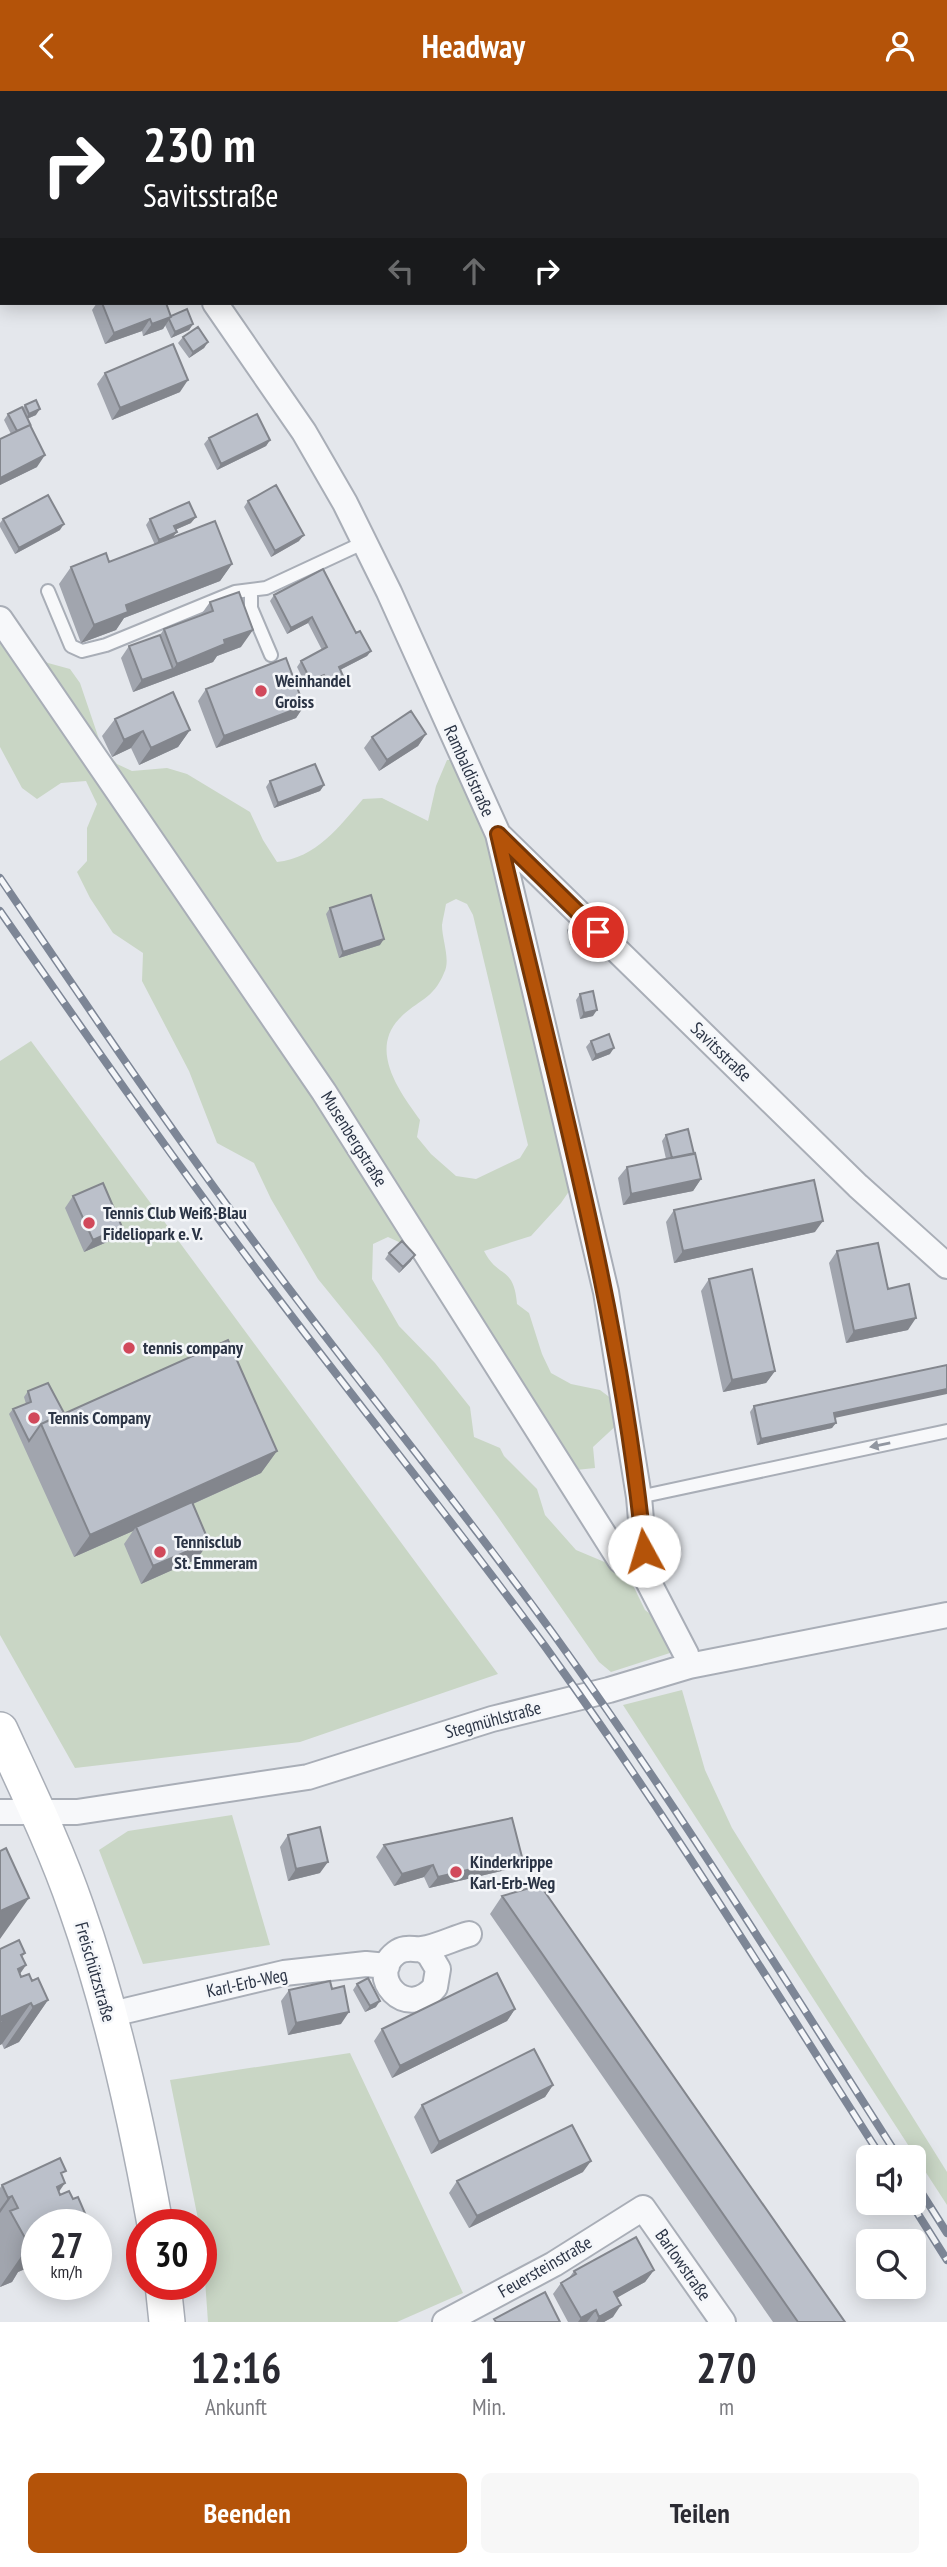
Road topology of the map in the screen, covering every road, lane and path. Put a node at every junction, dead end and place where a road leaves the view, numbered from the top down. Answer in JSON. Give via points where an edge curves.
{"nodes":[{"id":1,"x":216,"y":305,"type":"edge"},
{"id":2,"x":365,"y":542,"type":"junction"},
{"id":3,"x":251,"y":590,"type":"junction"},
{"id":4,"x":48,"y":591,"type":"dead end"},
{"id":5,"x":0,"y":619,"type":"edge"},
{"id":6,"x":271,"y":655,"type":"dead end"},
{"id":7,"x":498,"y":834,"type":"junction"},
{"id":8,"x":947,"y":1266,"type":"edge"},
{"id":9,"x":947,"y":1431,"type":"edge"},
{"id":10,"x":639,"y":1497,"type":"junction"},
{"id":11,"x":646,"y":1577,"type":"junction"},
{"id":12,"x":947,"y":1615,"type":"edge"},
{"id":13,"x":690,"y":1666,"type":"junction"},
{"id":14,"x":0,"y":1730,"type":"edge"},
{"id":15,"x":38,"y":1811,"type":"junction"},
{"id":16,"x":0,"y":1812,"type":"edge"},
{"id":17,"x":469,"y":1934,"type":"dead end"},
{"id":18,"x":421,"y":1949,"type":"junction"},
{"id":19,"x":387,"y":1966,"type":"junction"},
{"id":20,"x":108,"y":2015,"type":"junction"},
{"id":21,"x":152,"y":2209,"type":"edge"},
{"id":22,"x":643,"y":2209,"type":"joint"},
{"id":23,"x":165,"y":2300,"type":"edge"},
{"id":24,"x":167,"y":2322,"type":"edge"},
{"id":25,"x":447,"y":2322,"type":"edge"},
{"id":26,"x":723,"y":2322,"type":"edge"}],
"edges":[{"from":1,"to":2,"type":"street","name":"Rambaldistraße","via":[[304,432]]},
{"from":2,"to":3,"type":"lane","via":[[266,588]]},
{"from":2,"to":7,"type":"street","name":"Rambaldistraße"},
{"from":3,"to":4,"type":"lane","via":[[235,592],[82,651],[71,646]]},
{"from":3,"to":6,"type":"lane","via":[[251,608]]},
{"from":5,"to":11,"type":"street","name":"Musenbergstraße","via":[[324,1092],[620,1560]]},
{"from":7,"to":8,"type":"street","name":"Savitsstraße","via":[[858,1186]]},
{"from":7,"to":10,"type":"street","name":"Rambaldistraße","via":[[606,1291]]},
{"from":9,"to":10,"type":"lane","one_way":true},
{"from":10,"to":11,"type":"street","name":"Rambaldistraße"},
{"from":11,"to":13,"type":"street","name":"Musenbergstraße"},
{"from":12,"to":13,"type":"street","name":"Stegmühlstraße"},
{"from":13,"to":15,"type":"street","name":"Stegmühlstraße","via":[[492,1719],[308,1777],[77,1812]]},
{"from":14,"to":15,"type":"main road","name":"Freischützstraße"},
{"from":15,"to":16,"type":"street","name":"Stegmühlstraße"},
{"from":15,"to":20,"type":"main road","name":"Freischützstraße","via":[[79,1915]]},
{"from":17,"to":18,"type":"street"},
{"from":18,"to":19,"type":"street","via":[[402,1949]]},
{"from":18,"to":19,"type":"street","via":[[438,1969],[435,1987],[421,1999],[396,1995],[387,1982]]},
{"from":19,"to":20,"type":"street","name":"Karl-Erb-Weg","via":[[284,1973]]},
{"from":20,"to":21,"type":"main road","name":"Freischützstraße"},
{"from":22,"to":25,"type":"street","name":"Feuersteinstraße"},
{"from":22,"to":26,"type":"street","name":"Barlowstraße"},
{"from":23,"to":24,"type":"main road"}]}
